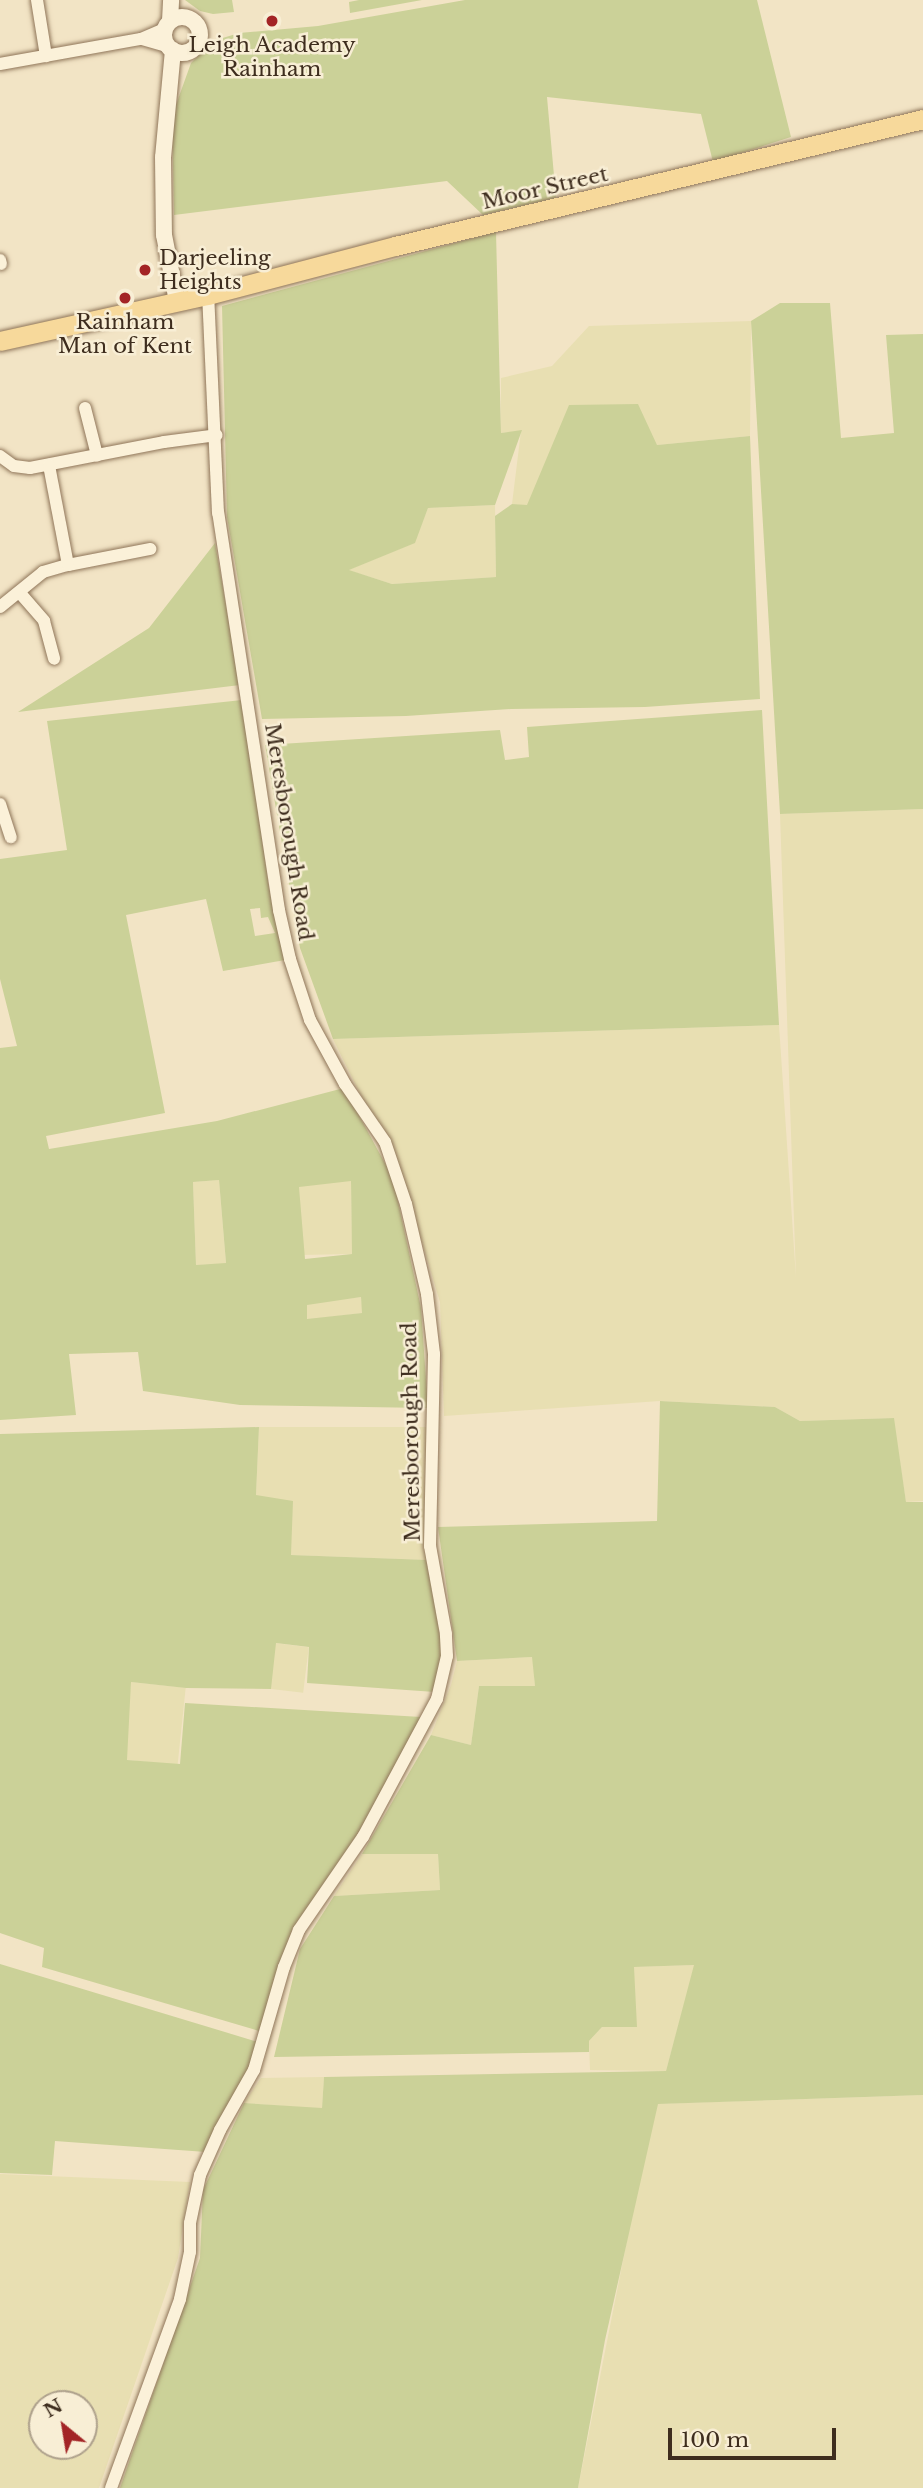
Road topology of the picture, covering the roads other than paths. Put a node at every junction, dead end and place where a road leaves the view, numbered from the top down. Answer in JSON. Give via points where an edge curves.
{"nodes":[{"id":1,"x":37,"y":0,"type":"edge"},
{"id":2,"x":171,"y":0,"type":"edge"},
{"id":3,"x":178,"y":0,"type":"edge"},
{"id":4,"x":173,"y":22,"type":"junction"},
{"id":5,"x":142,"y":39,"type":"junction"},
{"id":6,"x":194,"y":48,"type":"junction"},
{"id":7,"x":171,"y":49,"type":"junction"},
{"id":8,"x":46,"y":56,"type":"junction"},
{"id":9,"x":0,"y":64,"type":"edge"},
{"id":10,"x":173,"y":82,"type":"junction"},
{"id":11,"x":923,"y":120,"type":"edge"},
{"id":12,"x":208,"y":295,"type":"junction"},
{"id":13,"x":177,"y":302,"type":"junction"},
{"id":14,"x":0,"y":341,"type":"edge"},
{"id":15,"x":85,"y":408,"type":"dead end"},
{"id":16,"x":217,"y":435,"type":"junction"},
{"id":17,"x":97,"y":455,"type":"junction"},
{"id":18,"x":0,"y":456,"type":"edge"},
{"id":19,"x":48,"y":465,"type":"junction"},
{"id":20,"x":150,"y":549,"type":"dead end"},
{"id":21,"x":68,"y":565,"type":"junction"},
{"id":22,"x":20,"y":593,"type":"junction"},
{"id":23,"x":0,"y":607,"type":"edge"},
{"id":24,"x":54,"y":659,"type":"dead end"},
{"id":25,"x":0,"y":804,"type":"edge"},
{"id":26,"x":11,"y":837,"type":"dead end"},
{"id":27,"x":111,"y":2488,"type":"edge"}],
"edges":[{"from":1,"to":8,"type":"street"},
{"from":2,"to":4,"type":"street"},
{"from":3,"to":4,"type":"street"},
{"from":4,"to":5,"type":"street"},
{"from":4,"to":6,"type":"street","via":[[195,22],[200,40]]},
{"from":4,"to":7,"type":"street","via":[[164,37]]},
{"from":5,"to":7,"type":"street"},
{"from":5,"to":8,"type":"street"},
{"from":6,"to":7,"type":"street","via":[[184,53]]},
{"from":6,"to":10,"type":"street"},
{"from":7,"to":10,"type":"street"},
{"from":8,"to":9,"type":"street"},
{"from":10,"to":13,"type":"street","via":[[163,157],[163,234]]},
{"from":11,"to":12,"type":"main road","name":"Moor Street"},
{"from":12,"to":13,"type":"main road","name":"Moor Street"},
{"from":12,"to":16,"type":"street","name":"Meresborough Road"},
{"from":13,"to":14,"type":"main road","name":"Moor Street"},
{"from":15,"to":17,"type":"street"},
{"from":16,"to":17,"type":"street"},
{"from":16,"to":27,"type":"street","name":"Meresborough Road","via":[[218,513],[271,864],[290,959],[310,1020],[345,1084],[385,1142],[406,1204],[426,1294],[433,1354],[430,1546],[447,1656],[437,1699],[363,1837],[299,1930],[254,2070],[200,2175],[180,2299]]},
{"from":17,"to":19,"type":"street"},
{"from":18,"to":19,"type":"street","via":[[22,468]]},
{"from":19,"to":21,"type":"street"},
{"from":20,"to":21,"type":"street"},
{"from":21,"to":22,"type":"street","via":[[43,572]]},
{"from":22,"to":23,"type":"street"},
{"from":22,"to":24,"type":"street","via":[[48,630]]},
{"from":25,"to":26,"type":"street"}]}
